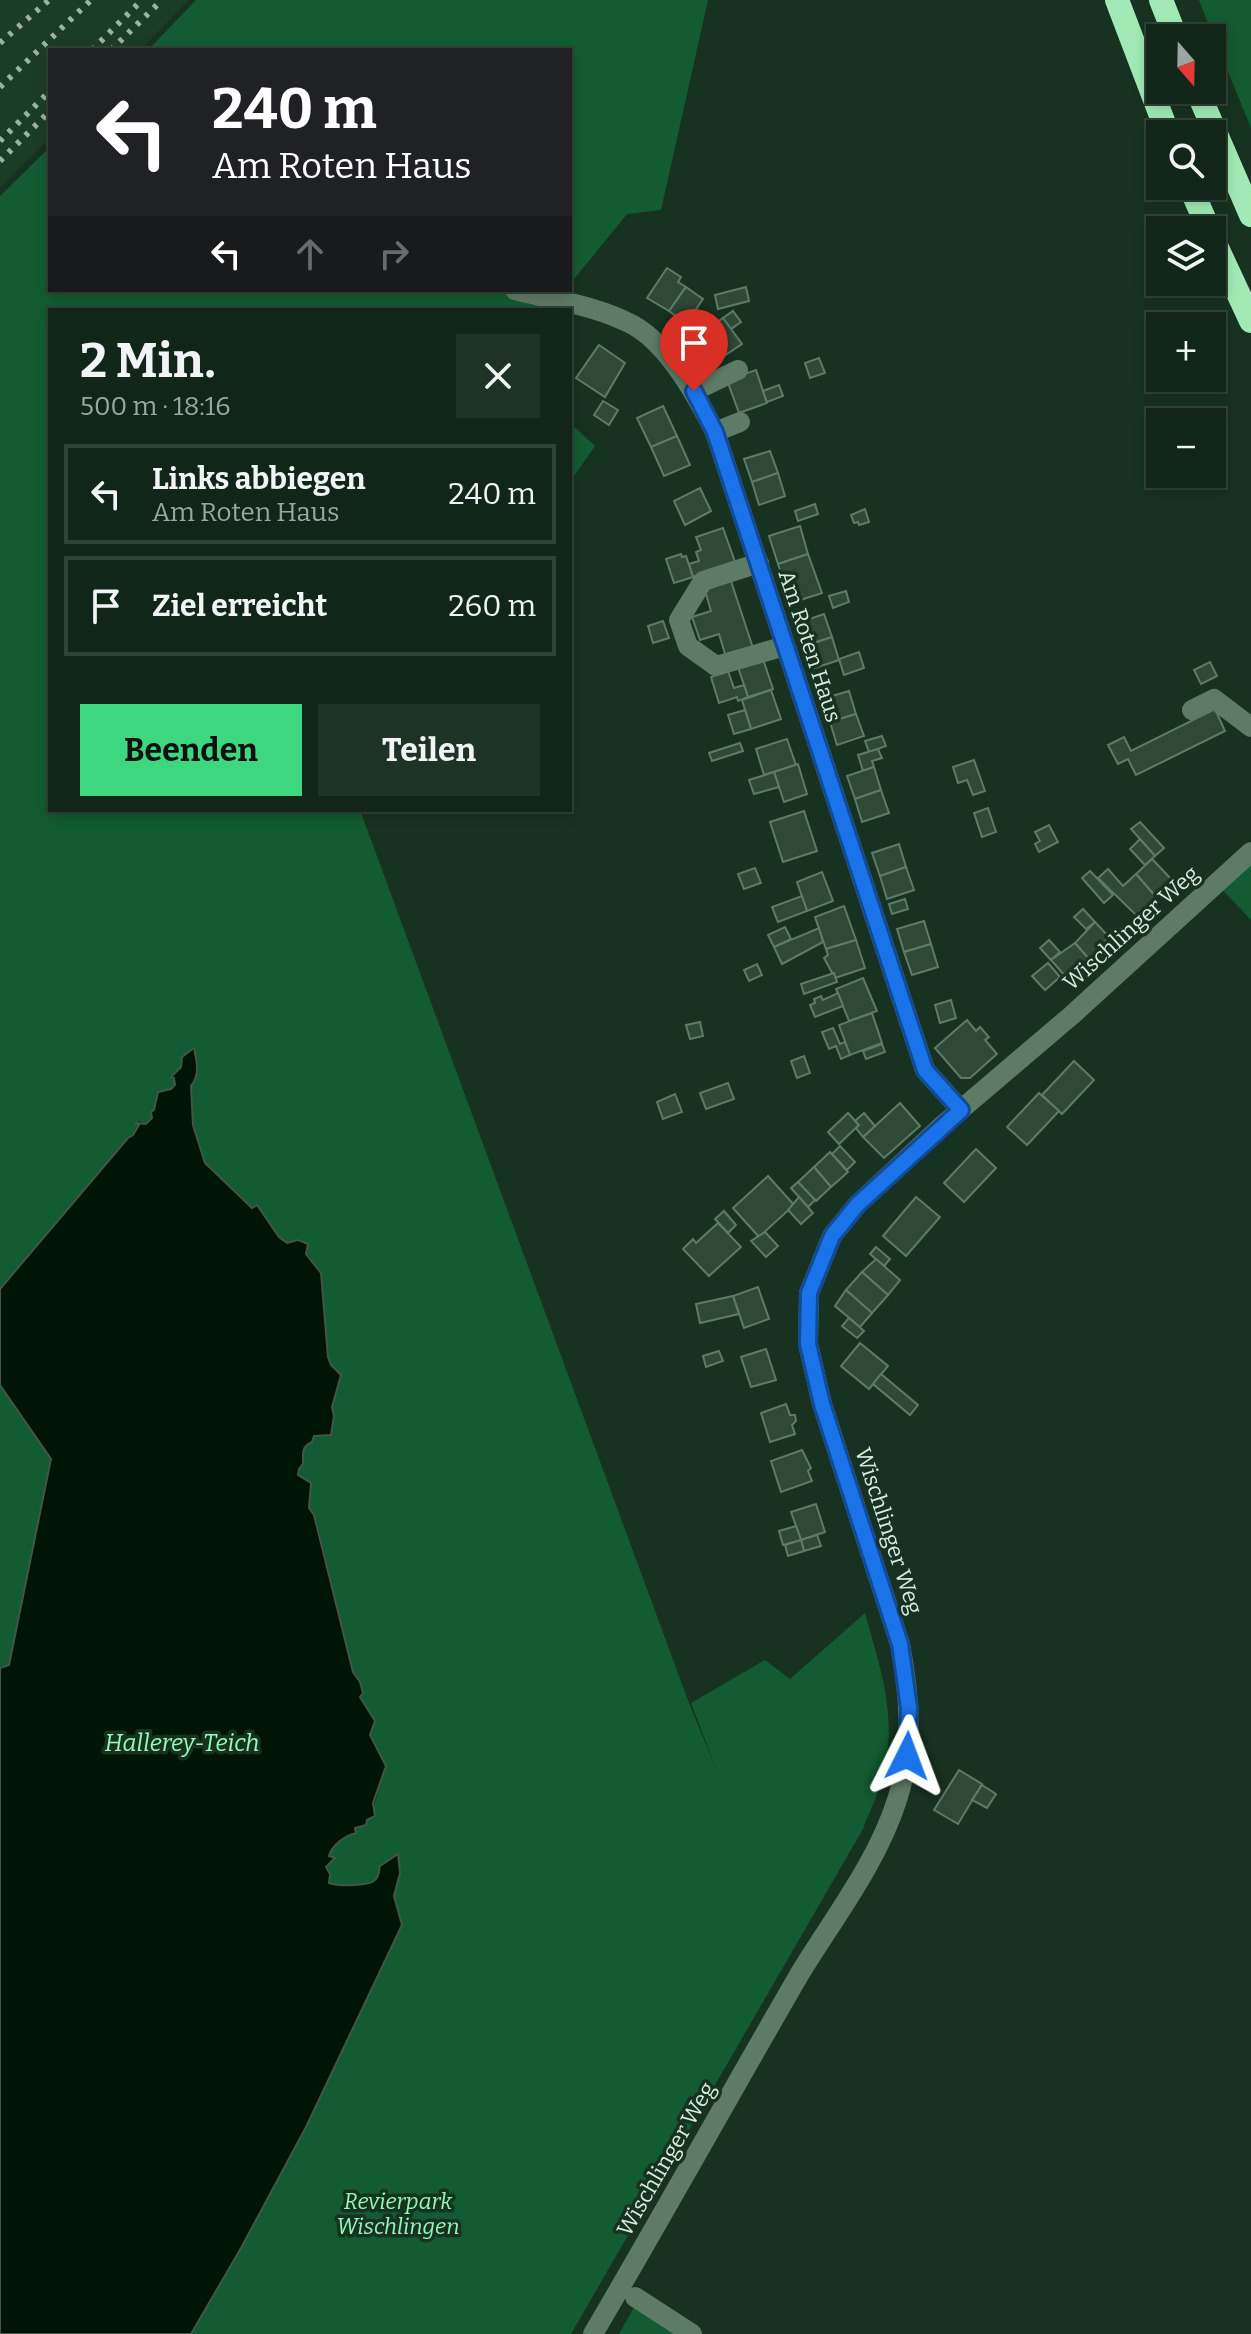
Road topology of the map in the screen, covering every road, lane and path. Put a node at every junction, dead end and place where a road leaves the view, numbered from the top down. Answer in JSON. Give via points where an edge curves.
{"nodes":[{"id":1,"x":1117,"y":0,"type":"edge"},
{"id":2,"x":1161,"y":0,"type":"edge"},
{"id":3,"x":1170,"y":24,"type":"edge"},
{"id":4,"x":1203,"y":104,"type":"edge"},
{"id":5,"x":1163,"y":120,"type":"edge"},
{"id":6,"x":1251,"y":215,"type":"edge"},
{"id":7,"x":1226,"y":267,"type":"edge"},
{"id":8,"x":523,"y":292,"type":"edge"},
{"id":9,"x":1251,"y":321,"type":"edge"},
{"id":10,"x":738,"y":370,"type":"dead end"},
{"id":11,"x":694,"y":391,"type":"junction"},
{"id":12,"x":740,"y":422,"type":"dead end"},
{"id":13,"x":715,"y":432,"type":"junction"},
{"id":14,"x":759,"y":563,"type":"junction"},
{"id":15,"x":785,"y":646,"type":"junction"},
{"id":16,"x":1192,"y":710,"type":"dead end"},
{"id":17,"x":1251,"y":727,"type":"edge"},
{"id":18,"x":1251,"y":852,"type":"edge"},
{"id":19,"x":961,"y":1110,"type":"junction"},
{"id":20,"x":635,"y":2297,"type":"dead end"},
{"id":21,"x":593,"y":2334,"type":"edge"},
{"id":22,"x":692,"y":2334,"type":"edge"}],
"edges":[{"from":1,"to":5,"type":"highway"},
{"from":2,"to":3,"type":"highway"},
{"from":4,"to":6,"type":"highway"},
{"from":7,"to":9,"type":"highway"},
{"from":8,"to":11,"type":"street","name":"Am Roten Haus","via":[[608,314],[636,327]]},
{"from":10,"to":11,"type":"street"},
{"from":11,"to":13,"type":"street","name":"Am Roten Haus"},
{"from":12,"to":13,"type":"street"},
{"from":13,"to":14,"type":"street","name":"Am Roten Haus"},
{"from":14,"to":15,"type":"street","name":"Am Roten Haus"},
{"from":14,"to":15,"type":"street","via":[[703,581],[679,620],[688,646],[716,666]]},
{"from":15,"to":19,"type":"street","name":"Am Roten Haus","via":[[925,1070]]},
{"from":16,"to":17,"type":"street","via":[[1214,699]]},
{"from":18,"to":19,"type":"street","name":"Wischlinger Weg"},
{"from":19,"to":21,"type":"street","name":"Wischlinger Weg","via":[[857,1205],[832,1236],[809,1293],[808,1344],[822,1404],[900,1644],[907,1681],[910,1728],[898,1798],[885,1834]]},
{"from":20,"to":22,"type":"street"}]}
